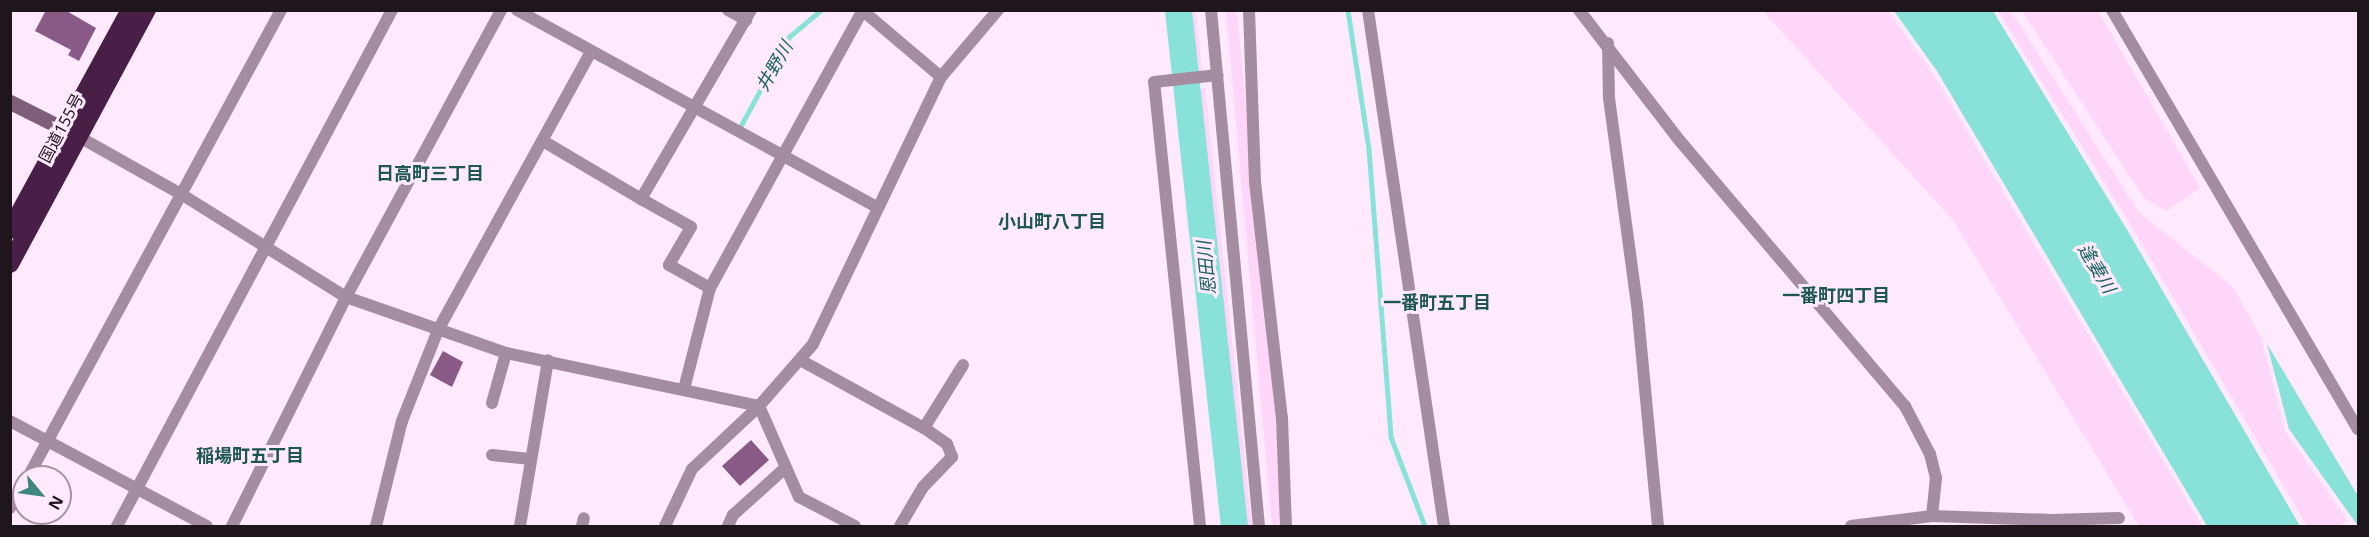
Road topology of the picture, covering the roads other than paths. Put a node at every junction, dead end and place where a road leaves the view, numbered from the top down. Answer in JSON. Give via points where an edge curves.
{"nodes":[{"id":1,"x":130,"y":10,"type":"edge"},
{"id":2,"x":147,"y":10,"type":"edge"},
{"id":3,"x":281,"y":10,"type":"edge"},
{"id":4,"x":392,"y":10,"type":"edge"},
{"id":5,"x":501,"y":10,"type":"edge"},
{"id":6,"x":517,"y":10,"type":"edge"},
{"id":7,"x":728,"y":10,"type":"edge"},
{"id":8,"x":998,"y":10,"type":"edge"},
{"id":9,"x":1211,"y":10,"type":"edge"},
{"id":10,"x":1249,"y":10,"type":"edge"},
{"id":11,"x":1368,"y":10,"type":"edge"},
{"id":12,"x":1579,"y":10,"type":"edge"},
{"id":13,"x":2112,"y":10,"type":"edge"},
{"id":14,"x":862,"y":11,"type":"edge"},
{"id":15,"x":748,"y":15,"type":"edge"},
{"id":16,"x":1608,"y":42,"type":"junction"},
{"id":17,"x":591,"y":52,"type":"junction"},
{"id":18,"x":1218,"y":75,"type":"junction"},
{"id":19,"x":941,"y":77,"type":"junction"},
{"id":20,"x":10,"y":102,"type":"edge"},
{"id":21,"x":694,"y":108,"type":"junction"},
{"id":22,"x":71,"y":133,"type":"junction"},
{"id":23,"x":543,"y":141,"type":"junction"},
{"id":24,"x":782,"y":155,"type":"junction"},
{"id":25,"x":181,"y":194,"type":"junction"},
{"id":26,"x":641,"y":199,"type":"junction"},
{"id":27,"x":877,"y":207,"type":"junction"},
{"id":28,"x":10,"y":230,"type":"edge"},
{"id":29,"x":264,"y":248,"type":"junction"},
{"id":30,"x":10,"y":264,"type":"edge"},
{"id":31,"x":710,"y":288,"type":"junction"},
{"id":32,"x":346,"y":297,"type":"junction"},
{"id":33,"x":438,"y":330,"type":"junction"},
{"id":34,"x":506,"y":353,"type":"junction"},
{"id":35,"x":548,"y":360,"type":"junction"},
{"id":36,"x":802,"y":361,"type":"junction"},
{"id":37,"x":963,"y":365,"type":"dead end"},
{"id":38,"x":684,"y":389,"type":"junction"},
{"id":39,"x":492,"y":403,"type":"dead end"},
{"id":40,"x":759,"y":406,"type":"junction"},
{"id":41,"x":10,"y":421,"type":"edge"},
{"id":42,"x":924,"y":428,"type":"junction"},
{"id":43,"x":2358,"y":429,"type":"edge"},
{"id":44,"x":47,"y":441,"type":"junction"},
{"id":45,"x":492,"y":455,"type":"dead end"},
{"id":46,"x":531,"y":459,"type":"junction"},
{"id":47,"x":34,"y":465,"type":"edge"},
{"id":48,"x":783,"y":469,"type":"junction"},
{"id":49,"x":136,"y":490,"type":"junction"},
{"id":50,"x":1932,"y":516,"type":"junction"},
{"id":51,"x":2119,"y":518,"type":"dead end"},
{"id":52,"x":836,"y":522,"type":"edge"},
{"id":53,"x":2056,"y":523,"type":"edge"},
{"id":54,"x":117,"y":526,"type":"edge"},
{"id":55,"x":207,"y":526,"type":"edge"},
{"id":56,"x":232,"y":526,"type":"edge"},
{"id":57,"x":376,"y":526,"type":"edge"},
{"id":58,"x":520,"y":526,"type":"edge"},
{"id":59,"x":665,"y":526,"type":"edge"},
{"id":60,"x":728,"y":526,"type":"edge"},
{"id":61,"x":855,"y":526,"type":"edge"},
{"id":62,"x":900,"y":526,"type":"edge"},
{"id":63,"x":1200,"y":526,"type":"edge"},
{"id":64,"x":1259,"y":526,"type":"edge"},
{"id":65,"x":1287,"y":526,"type":"edge"},
{"id":66,"x":1444,"y":526,"type":"edge"},
{"id":67,"x":1658,"y":526,"type":"edge"},
{"id":68,"x":1851,"y":526,"type":"edge"}],
"edges":[{"from":1,"to":22,"type":"highway","name":"国道155号"},
{"from":2,"to":22,"type":"highway","name":"国道155号"},
{"from":3,"to":25,"type":"street"},
{"from":4,"to":29,"type":"street"},
{"from":5,"to":32,"type":"street"},
{"from":6,"to":17,"type":"street"},
{"from":7,"to":15,"type":"street"},
{"from":8,"to":19,"type":"street"},
{"from":9,"to":18,"type":"street"},
{"from":10,"to":65,"type":"street","via":[[1255,182],[1282,418]]},
{"from":11,"to":66,"type":"street"},
{"from":12,"to":16,"type":"street"},
{"from":13,"to":43,"type":"street"},
{"from":14,"to":19,"type":"street"},
{"from":14,"to":24,"type":"street"},
{"from":15,"to":21,"type":"street"},
{"from":16,"to":50,"type":"street","via":[[1680,141],[1905,406],[1933,466]]},
{"from":16,"to":67,"type":"street","via":[[1609,98],[1637,304]]},
{"from":17,"to":21,"type":"street"},
{"from":17,"to":23,"type":"street"},
{"from":18,"to":63,"type":"street","via":[[1154,82]]},
{"from":18,"to":64,"type":"street"},
{"from":19,"to":27,"type":"street"},
{"from":20,"to":22,"type":"street"},
{"from":21,"to":24,"type":"street"},
{"from":21,"to":26,"type":"street"},
{"from":22,"to":25,"type":"street"},
{"from":22,"to":28,"type":"highway","name":"国道155号"},
{"from":22,"to":30,"type":"highway","name":"国道155号"},
{"from":23,"to":26,"type":"street"},
{"from":23,"to":33,"type":"street"},
{"from":24,"to":27,"type":"street"},
{"from":24,"to":31,"type":"street"},
{"from":25,"to":29,"type":"street"},
{"from":25,"to":44,"type":"street"},
{"from":26,"to":31,"type":"street","via":[[691,226],[669,265]]},
{"from":27,"to":36,"type":"street"},
{"from":29,"to":32,"type":"street"},
{"from":29,"to":49,"type":"street"},
{"from":31,"to":38,"type":"street"},
{"from":32,"to":33,"type":"street"},
{"from":32,"to":56,"type":"street"},
{"from":33,"to":34,"type":"street"},
{"from":33,"to":57,"type":"street","via":[[402,421]]},
{"from":34,"to":35,"type":"street"},
{"from":34,"to":39,"type":"street"},
{"from":35,"to":38,"type":"street"},
{"from":35,"to":46,"type":"street"},
{"from":36,"to":40,"type":"street"},
{"from":36,"to":42,"type":"street"},
{"from":37,"to":42,"type":"street"},
{"from":38,"to":40,"type":"street"},
{"from":40,"to":48,"type":"street"},
{"from":40,"to":59,"type":"street","via":[[692,469]]},
{"from":41,"to":44,"type":"street"},
{"from":42,"to":62,"type":"street","via":[[947,444],[952,457],[923,487]]},
{"from":44,"to":47,"type":"street"},
{"from":44,"to":49,"type":"street"},
{"from":45,"to":46,"type":"street"},
{"from":46,"to":58,"type":"street"},
{"from":48,"to":52,"type":"street","via":[[799,497]]},
{"from":48,"to":60,"type":"street","via":[[733,515]]},
{"from":49,"to":54,"type":"street"},
{"from":49,"to":55,"type":"street"},
{"from":50,"to":53,"type":"street"},
{"from":50,"to":68,"type":"street"},
{"from":51,"to":53,"type":"street"},
{"from":52,"to":61,"type":"street"}]}
